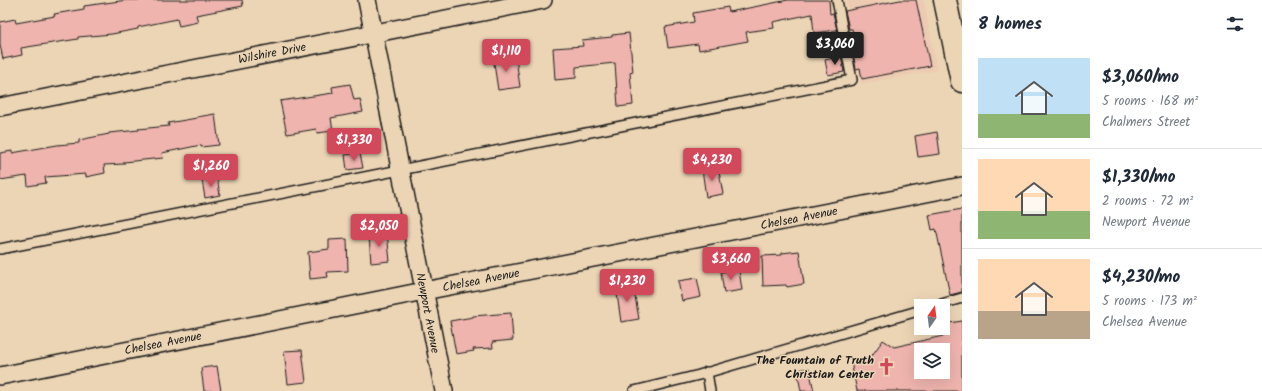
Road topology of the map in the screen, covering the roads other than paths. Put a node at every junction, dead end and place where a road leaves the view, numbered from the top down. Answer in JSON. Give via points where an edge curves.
{"nodes":[{"id":1,"x":367,"y":0,"type":"edge"},
{"id":2,"x":544,"y":0,"type":"edge"},
{"id":3,"x":837,"y":0,"type":"edge"},
{"id":4,"x":945,"y":0,"type":"edge"},
{"id":5,"x":374,"y":33,"type":"junction"},
{"id":6,"x":961,"y":69,"type":"edge"},
{"id":7,"x":0,"y":107,"type":"edge"},
{"id":8,"x":400,"y":170,"type":"junction"},
{"id":9,"x":962,"y":186,"type":"edge"},
{"id":10,"x":0,"y":248,"type":"edge"},
{"id":11,"x":424,"y":291,"type":"junction"},
{"id":12,"x":962,"y":298,"type":"edge"},
{"id":13,"x":950,"y":302,"type":"edge"},
{"id":14,"x":914,"y":312,"type":"edge"},
{"id":15,"x":707,"y":372,"type":"junction"},
{"id":16,"x":0,"y":376,"type":"edge"},
{"id":17,"x":444,"y":391,"type":"edge"},
{"id":18,"x":634,"y":391,"type":"edge"},
{"id":19,"x":710,"y":391,"type":"edge"}],
"edges":[{"from":1,"to":5,"type":"street","name":"Newport Avenue"},
{"from":2,"to":5,"type":"street","name":"Wilshire Drive"},
{"from":3,"to":8,"type":"lane","via":[[852,80]]},
{"from":4,"to":6,"type":"street"},
{"from":5,"to":7,"type":"street","name":"Wilshire Drive"},
{"from":5,"to":8,"type":"street","name":"Newport Avenue"},
{"from":8,"to":10,"type":"lane"},
{"from":8,"to":11,"type":"street","name":"Newport Avenue"},
{"from":9,"to":11,"type":"street","name":"Chelsea Avenue"},
{"from":11,"to":16,"type":"street","name":"Chelsea Avenue"},
{"from":11,"to":17,"type":"street","name":"Newport Avenue"},
{"from":12,"to":13,"type":"lane"},
{"from":14,"to":15,"type":"lane"},
{"from":15,"to":18,"type":"lane"},
{"from":15,"to":19,"type":"lane"}]}
